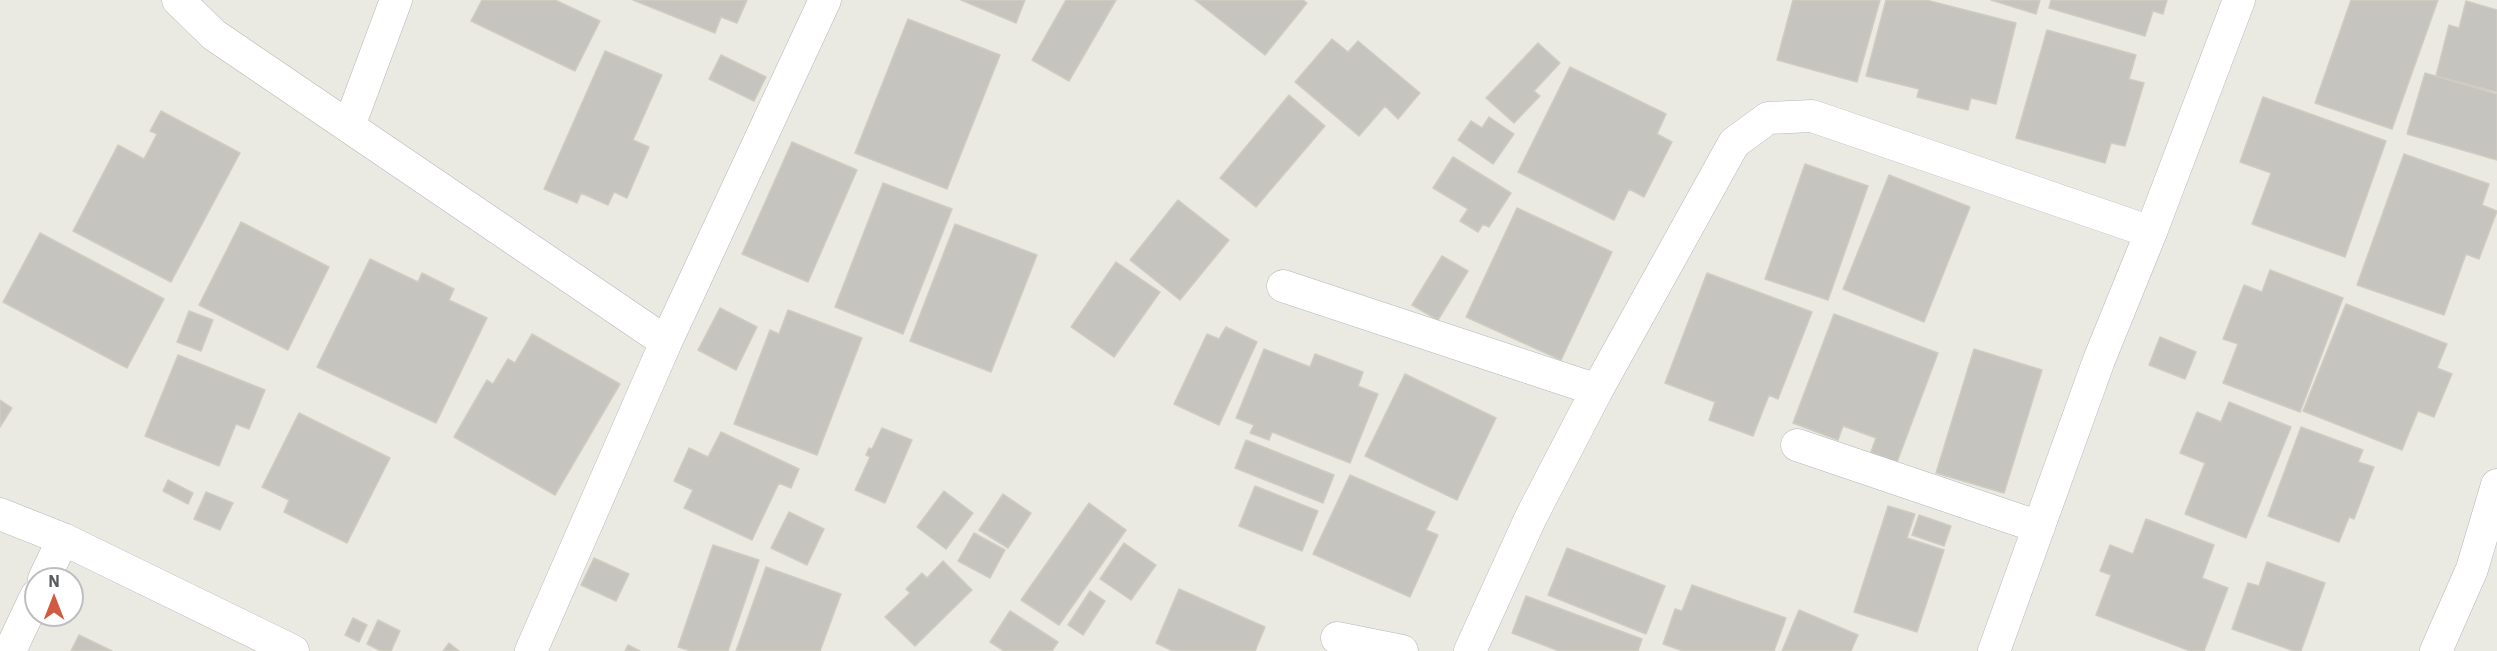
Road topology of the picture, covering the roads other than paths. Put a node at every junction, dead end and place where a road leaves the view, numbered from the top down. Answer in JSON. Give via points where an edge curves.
{"nodes":[{"id":1,"x":178,"y":0,"type":"edge"},
{"id":2,"x":396,"y":0,"type":"edge"},
{"id":3,"x":825,"y":0,"type":"edge"},
{"id":4,"x":2239,"y":0,"type":"edge"},
{"id":5,"x":349,"y":126,"type":"junction"},
{"id":6,"x":2151,"y":232,"type":"junction"},
{"id":7,"x":1283,"y":285,"type":"dead end"},
{"id":8,"x":666,"y":342,"type":"junction"},
{"id":9,"x":1597,"y":390,"type":"junction"},
{"id":10,"x":1797,"y":445,"type":"dead end"},
{"id":11,"x":2497,"y":485,"type":"edge"},
{"id":12,"x":0,"y":514,"type":"edge"},
{"id":13,"x":2039,"y":527,"type":"junction"},
{"id":14,"x":63,"y":539,"type":"junction"},
{"id":15,"x":50,"y":567,"type":"edge"},
{"id":16,"x":24,"y":621,"type":"edge"},
{"id":17,"x":1337,"y":638,"type":"dead end"},
{"id":18,"x":10,"y":651,"type":"edge"},
{"id":19,"x":292,"y":651,"type":"edge"},
{"id":20,"x":531,"y":651,"type":"edge"},
{"id":21,"x":1402,"y":651,"type":"edge"},
{"id":22,"x":1470,"y":651,"type":"edge"},
{"id":23,"x":1994,"y":651,"type":"edge"},
{"id":24,"x":2436,"y":651,"type":"edge"}],
"edges":[{"from":1,"to":5,"type":"street","via":[[214,35]]},
{"from":2,"to":5,"type":"street"},
{"from":3,"to":8,"type":"street"},
{"from":4,"to":6,"type":"street"},
{"from":5,"to":8,"type":"street"},
{"from":6,"to":9,"type":"street","via":[[1812,116],[1768,118],[1734,142]]},
{"from":6,"to":13,"type":"street","via":[[2099,360]]},
{"from":7,"to":9,"type":"street"},
{"from":8,"to":20,"type":"street"},
{"from":9,"to":22,"type":"street","via":[[1531,516]]},
{"from":10,"to":13,"type":"street"},
{"from":11,"to":24,"type":"street","via":[[2472,569]]},
{"from":12,"to":14,"type":"street"},
{"from":13,"to":23,"type":"street"},
{"from":14,"to":15,"type":"street"},
{"from":14,"to":19,"type":"street"},
{"from":16,"to":18,"type":"street"},
{"from":17,"to":21,"type":"street"}]}
